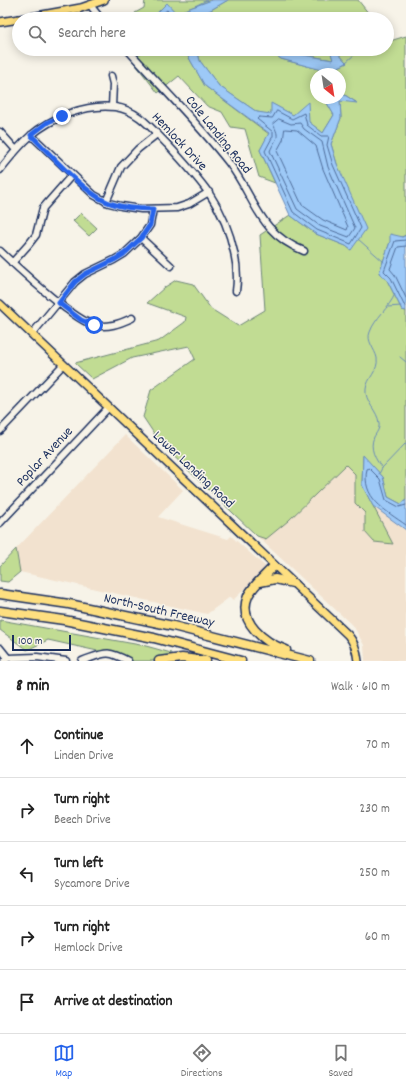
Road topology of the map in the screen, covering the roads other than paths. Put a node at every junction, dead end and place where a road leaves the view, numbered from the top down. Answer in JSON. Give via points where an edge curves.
{"nodes":[{"id":1,"x":104,"y":0,"type":"edge"},
{"id":2,"x":90,"y":5,"type":"junction"},
{"id":3,"x":59,"y":12,"type":"edge"},
{"id":4,"x":96,"y":12,"type":"edge"},
{"id":5,"x":12,"y":20,"type":"edge"},
{"id":6,"x":0,"y":22,"type":"edge"},
{"id":7,"x":133,"y":56,"type":"edge"},
{"id":8,"x":111,"y":76,"type":"dead end"},
{"id":9,"x":112,"y":107,"type":"junction"},
{"id":10,"x":2,"y":134,"type":"edge"},
{"id":11,"x":157,"y":134,"type":"junction"},
{"id":12,"x":31,"y":135,"type":"junction"},
{"id":13,"x":16,"y":150,"type":"junction"},
{"id":14,"x":0,"y":170,"type":"edge"},
{"id":15,"x":72,"y":175,"type":"junction"},
{"id":16,"x":209,"y":192,"type":"junction"},
{"id":17,"x":106,"y":202,"type":"junction"},
{"id":18,"x":153,"y":209,"type":"junction"},
{"id":19,"x":141,"y":238,"type":"junction"},
{"id":20,"x":0,"y":251,"type":"edge"},
{"id":21,"x":304,"y":252,"type":"dead end"},
{"id":22,"x":12,"y":263,"type":"junction"},
{"id":23,"x":171,"y":266,"type":"dead end"},
{"id":24,"x":236,"y":291,"type":"dead end"},
{"id":25,"x":59,"y":303,"type":"junction"},
{"id":26,"x":0,"y":304,"type":"edge"},
{"id":27,"x":132,"y":318,"type":"dead end"},
{"id":28,"x":32,"y":334,"type":"junction"},
{"id":29,"x":63,"y":364,"type":"junction"},
{"id":30,"x":108,"y":408,"type":"junction"},
{"id":31,"x":0,"y":431,"type":"edge"},
{"id":32,"x":0,"y":523,"type":"edge"},
{"id":33,"x":274,"y":566,"type":"junction"},
{"id":34,"x":259,"y":583,"type":"junction"},
{"id":35,"x":294,"y":583,"type":"junction"},
{"id":36,"x":0,"y":594,"type":"edge"},
{"id":37,"x":0,"y":612,"type":"edge"},
{"id":38,"x":0,"y":648,"type":"edge"},
{"id":39,"x":7,"y":660,"type":"edge"},
{"id":40,"x":306,"y":660,"type":"edge"},
{"id":41,"x":66,"y":661,"type":"edge"},
{"id":42,"x":82,"y":661,"type":"edge"},
{"id":43,"x":128,"y":661,"type":"edge"},
{"id":44,"x":159,"y":661,"type":"edge"},
{"id":45,"x":206,"y":661,"type":"edge"},
{"id":46,"x":241,"y":661,"type":"edge"},
{"id":47,"x":358,"y":661,"type":"edge"}],
"edges":[{"from":1,"to":2,"type":"main road"},
{"from":2,"to":3,"type":"main road"},
{"from":2,"to":4,"type":"street"},
{"from":5,"to":6,"type":"main road"},
{"from":7,"to":21,"type":"street","name":"Cole Landing Road","via":[[229,164],[256,209],[278,238]]},
{"from":8,"to":9,"type":"street"},
{"from":9,"to":11,"type":"street","name":"Hemlock Drive","via":[[137,115]]},
{"from":9,"to":12,"type":"street","name":"Hemlock Drive","via":[[79,110],[48,122]]},
{"from":10,"to":13,"type":"street"},
{"from":11,"to":16,"type":"street","name":"Hemlock Drive"},
{"from":11,"to":17,"type":"street","via":[[121,167]]},
{"from":12,"to":13,"type":"street","name":"Hemlock Drive"},
{"from":12,"to":15,"type":"street"},
{"from":13,"to":14,"type":"street","name":"Hemlock Drive"},
{"from":15,"to":17,"type":"street"},
{"from":15,"to":22,"type":"street","via":[[43,208],[36,235]]},
{"from":16,"to":18,"type":"street","via":[[177,208]]},
{"from":16,"to":24,"type":"street","name":"Hemlock Drive","via":[[230,234],[238,279]]},
{"from":17,"to":18,"type":"street"},
{"from":18,"to":19,"type":"street","via":[[150,225]]},
{"from":19,"to":23,"type":"street"},
{"from":19,"to":25,"type":"street","via":[[124,254],[85,274],[75,282]]},
{"from":20,"to":22,"type":"street"},
{"from":22,"to":25,"type":"street"},
{"from":25,"to":27,"type":"street","via":[[81,320],[94,325],[110,326]]},
{"from":25,"to":28,"type":"street"},
{"from":26,"to":28,"type":"main road","name":"Lower Landing Road"},
{"from":28,"to":29,"type":"main road","name":"Lower Landing Road"},
{"from":29,"to":30,"type":"main road","name":"Lower Landing Road"},
{"from":29,"to":31,"type":"street"},
{"from":30,"to":32,"type":"street","name":"Poplar Avenue"},
{"from":30,"to":33,"type":"main road","name":"Lower Landing Road"},
{"from":33,"to":34,"type":"highway"},
{"from":33,"to":35,"type":"main road","name":"Lower Landing Road"},
{"from":34,"to":35,"type":"highway","via":[[275,579]]},
{"from":34,"to":40,"type":"highway","via":[[249,594],[246,603],[251,625],[268,642]]},
{"from":35,"to":47,"type":"main road","name":"Lower Landing Road","via":[[351,638]]},
{"from":36,"to":40,"type":"highway","name":"North-South Freeway","via":[[69,604],[173,626]]},
{"from":37,"to":46,"type":"highway","name":"North-South Freeway","via":[[71,621],[154,638]]},
{"from":38,"to":39,"type":"street"},
{"from":39,"to":41,"type":"street","via":[[37,657]]},
{"from":42,"to":43,"type":"street","via":[[107,652]]},
{"from":44,"to":45,"type":"highway","via":[[177,658]]}]}
